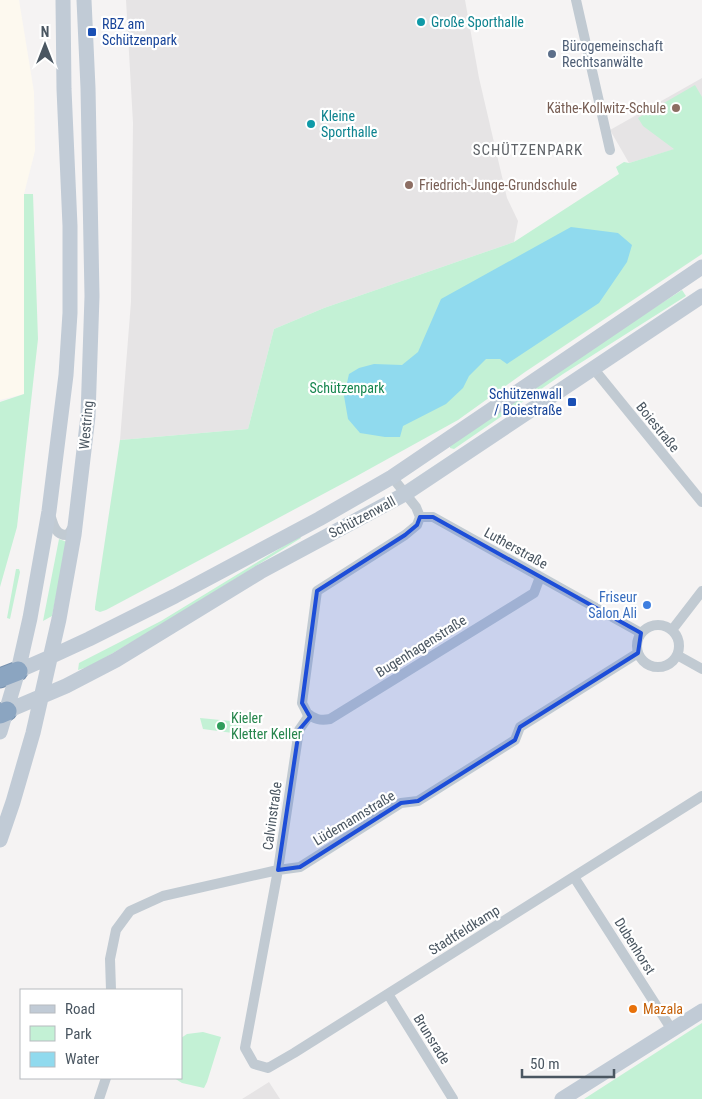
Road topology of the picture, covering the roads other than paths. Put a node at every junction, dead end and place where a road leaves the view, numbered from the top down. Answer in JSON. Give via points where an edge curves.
{"nodes":[{"id":1,"x":63,"y":0,"type":"edge"},
{"id":2,"x":84,"y":0,"type":"edge"},
{"id":3,"x":576,"y":0,"type":"edge"},
{"id":4,"x":610,"y":150,"type":"dead end"},
{"id":5,"x":702,"y":267,"type":"edge"},
{"id":6,"x":702,"y":296,"type":"edge"},
{"id":7,"x":593,"y":368,"type":"junction"},
{"id":8,"x":392,"y":477,"type":"junction"},
{"id":9,"x":405,"y":494,"type":"junction"},
{"id":10,"x":702,"y":502,"type":"edge"},
{"id":11,"x":50,"y":511,"type":"junction"},
{"id":12,"x":420,"y":517,"type":"junction"},
{"id":13,"x":75,"y":523,"type":"junction"},
{"id":14,"x":540,"y":577,"type":"junction"},
{"id":15,"x":702,"y":591,"type":"edge"},
{"id":16,"x":672,"y":630,"type":"junction"},
{"id":17,"x":641,"y":633,"type":"junction"},
{"id":18,"x":638,"y":653,"type":"junction"},
{"id":19,"x":677,"y":655,"type":"junction"},
{"id":20,"x":50,"y":657,"type":"junction"},
{"id":21,"x":702,"y":670,"type":"edge"},
{"id":22,"x":18,"y":671,"type":"junction"},
{"id":23,"x":0,"y":678,"type":"edge"},
{"id":24,"x":42,"y":697,"type":"junction"},
{"id":25,"x":3,"y":712,"type":"edge"},
{"id":26,"x":307,"y":713,"type":"junction"},
{"id":27,"x":0,"y":732,"type":"edge"},
{"id":28,"x":702,"y":796,"type":"edge"},
{"id":29,"x":0,"y":840,"type":"edge"},
{"id":30,"x":278,"y":870,"type":"junction"},
{"id":31,"x":574,"y":877,"type":"junction"},
{"id":32,"x":111,"y":989,"type":"edge"},
{"id":33,"x":388,"y":994,"type":"junction"},
{"id":34,"x":702,"y":1011,"type":"edge"},
{"id":35,"x":672,"y":1030,"type":"junction"},
{"id":36,"x":244,"y":1048,"type":"joint"},
{"id":37,"x":106,"y":1079,"type":"edge"},
{"id":38,"x":99,"y":1099,"type":"edge"},
{"id":39,"x":453,"y":1099,"type":"edge"},
{"id":40,"x":562,"y":1099,"type":"edge"}],
"edges":[{"from":1,"to":11,"type":"main road","name":"Westring","via":[[70,313]]},
{"from":2,"to":13,"type":"main road","name":"Westring","via":[[92,296],[88,416]]},
{"from":3,"to":4,"type":"street"},
{"from":5,"to":8,"type":"main road","name":"Schützenwall"},
{"from":6,"to":7,"type":"main road","name":"Schützenwall"},
{"from":7,"to":9,"type":"main road","name":"Schützenwall"},
{"from":7,"to":10,"type":"street","name":"Boiestraße"},
{"from":8,"to":9,"type":"street"},
{"from":8,"to":20,"type":"main road","name":"Schützenwall","via":[[183,592]]},
{"from":9,"to":12,"type":"street"},
{"from":9,"to":24,"type":"main road","name":"Schützenwall","via":[[260,572],[116,660]]},
{"from":11,"to":13,"type":"street","via":[[53,526],[63,536],[68,535]]},
{"from":11,"to":22,"type":"main road","name":"Westring"},
{"from":12,"to":14,"type":"street","name":"Lutherstraße","via":[[433,517]]},
{"from":12,"to":26,"type":"street","name":"Calvinstraße","via":[[417,525],[405,535],[317,591],[302,703]]},
{"from":13,"to":20,"type":"main road","name":"Westring"},
{"from":14,"to":17,"type":"street","name":"Lutherstraße"},
{"from":14,"to":26,"type":"street","name":"Bugenhagenstraße","via":[[534,593],[330,719],[316,719]]},
{"from":15,"to":16,"type":"street"},
{"from":16,"to":17,"type":"street","via":[[658,625],[650,626]]},
{"from":16,"to":19,"type":"street","via":[[678,641]]},
{"from":17,"to":18,"type":"street","via":[[637,642]]},
{"from":18,"to":19,"type":"street","via":[[642,660],[657,667],[665,666]]},
{"from":18,"to":30,"type":"street","name":"Lüdemannstraße","via":[[520,727],[515,740],[418,801],[401,804],[300,867]]},
{"from":19,"to":21,"type":"street"},
{"from":20,"to":22,"type":"main road","name":"Schützenwall"},
{"from":20,"to":24,"type":"main road","name":"Westring"},
{"from":22,"to":23,"type":"highway"},
{"from":22,"to":25,"type":"main road","name":"Westring"},
{"from":24,"to":25,"type":"main road","name":"Schützenwall"},
{"from":24,"to":29,"type":"main road","name":"Westring","via":[[14,802]]},
{"from":25,"to":27,"type":"main road","name":"Westring"},
{"from":26,"to":30,"type":"street","name":"Calvinstraße","via":[[306,722],[299,730]]},
{"from":28,"to":31,"type":"street","name":"Stadtfeldkamp"},
{"from":30,"to":32,"type":"street","name":"Lüdemannstraße","via":[[163,896],[130,911],[116,930],[110,959]]},
{"from":30,"to":36,"type":"street","name":"Calvinstraße"},
{"from":31,"to":33,"type":"street","name":"Stadtfeldkamp"},
{"from":31,"to":35,"type":"street","name":"Dubenhorst"},
{"from":33,"to":36,"type":"street","name":"Stadtfeldkamp","via":[[268,1068],[254,1064]]},
{"from":33,"to":39,"type":"street","name":"Brunsrade"},
{"from":34,"to":35,"type":"main road"},
{"from":35,"to":40,"type":"main road"},
{"from":37,"to":38,"type":"street"}]}
